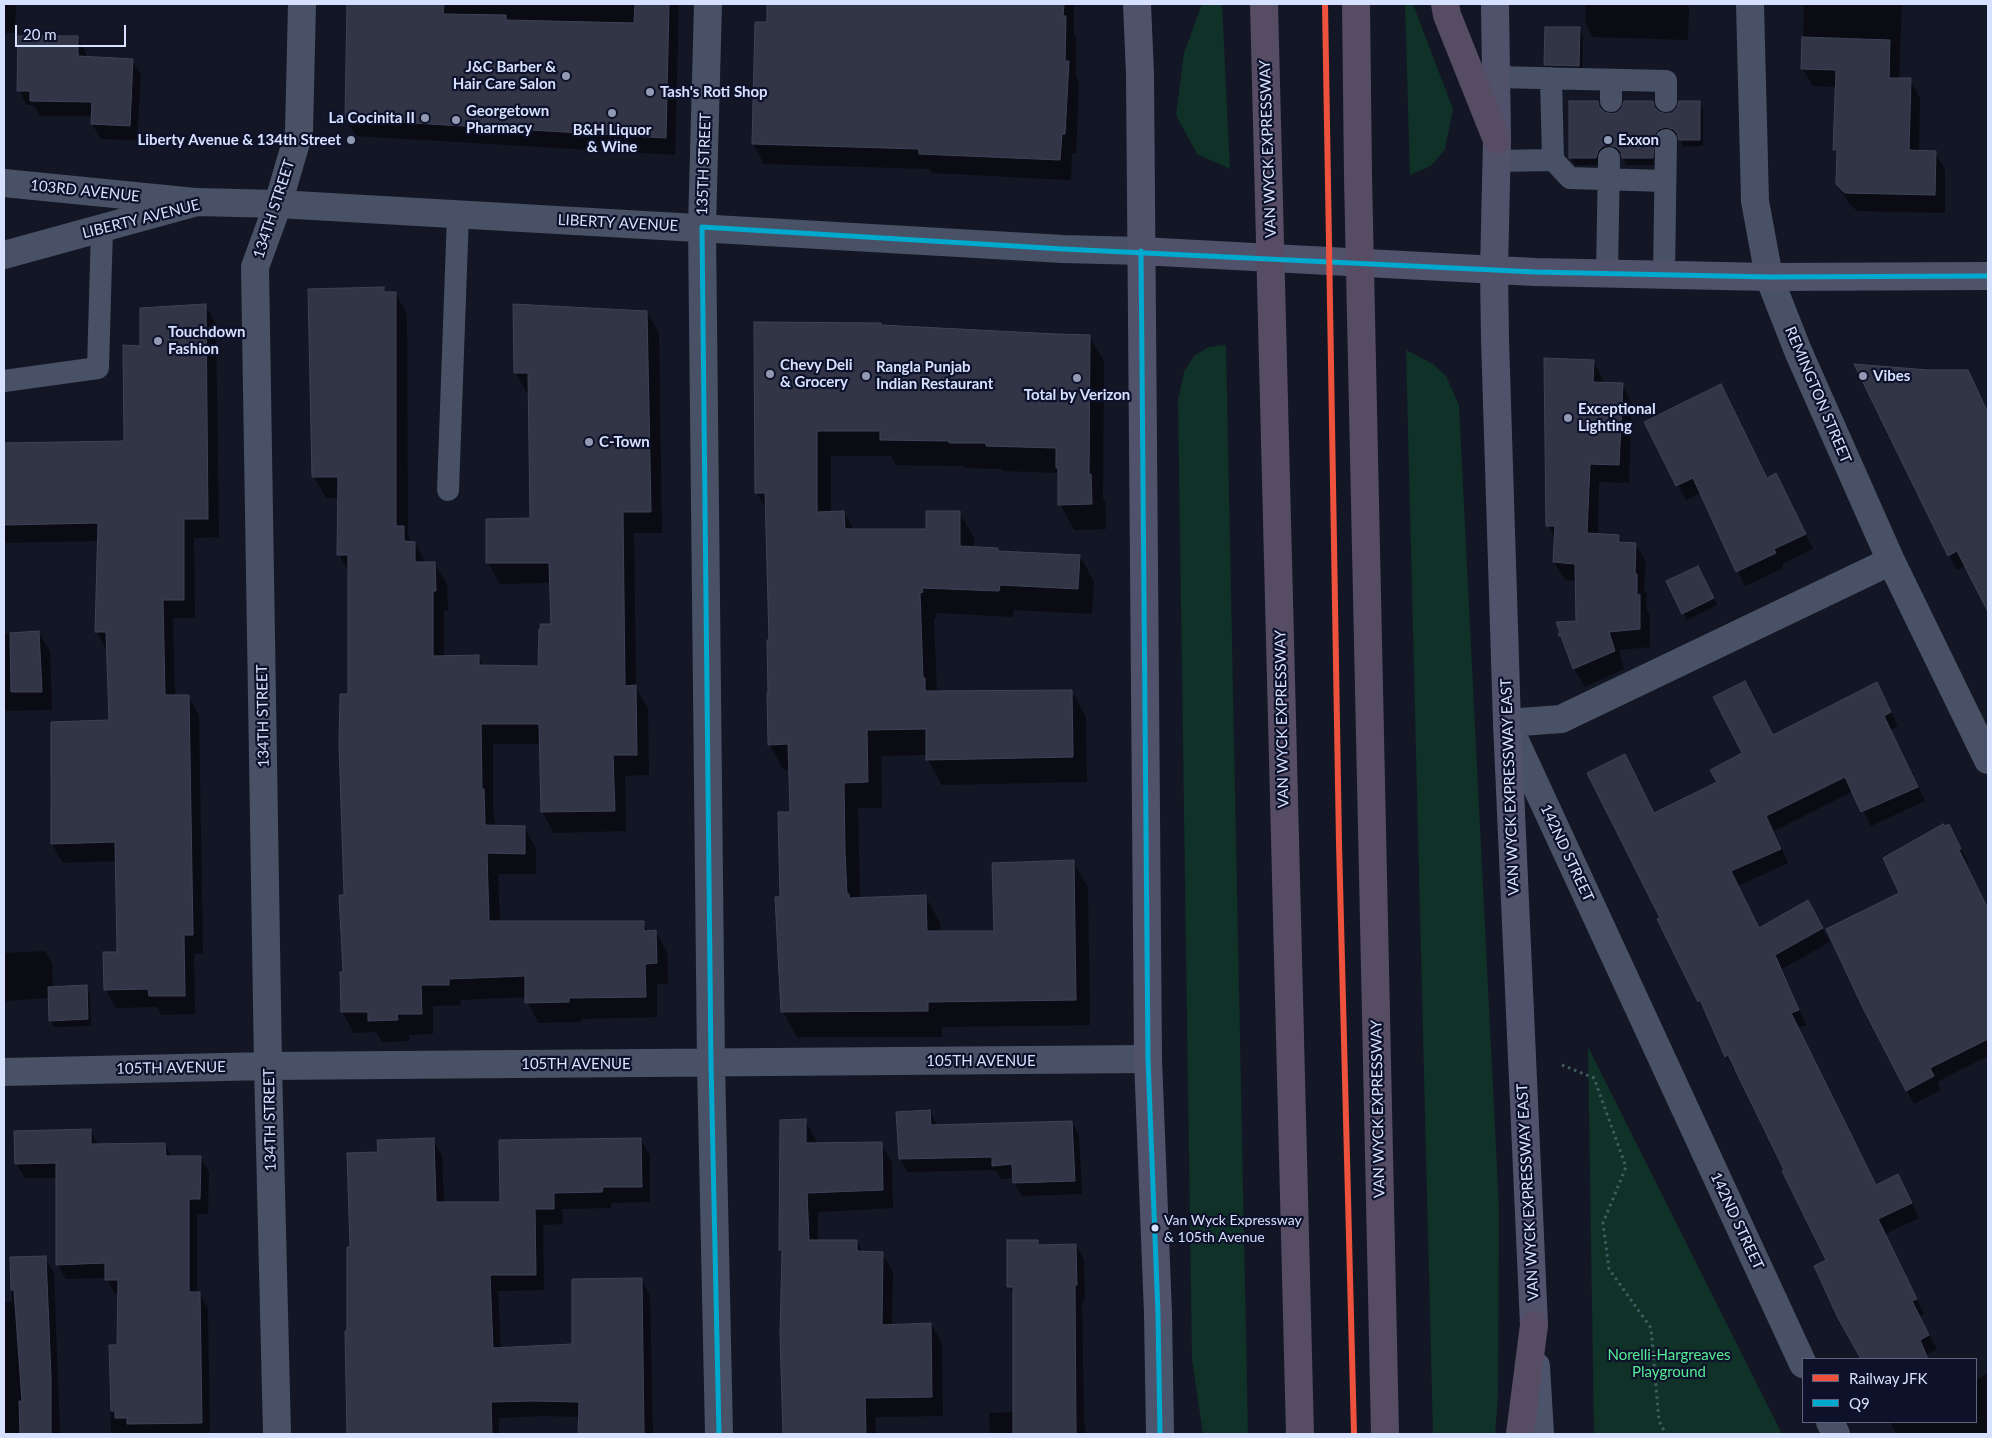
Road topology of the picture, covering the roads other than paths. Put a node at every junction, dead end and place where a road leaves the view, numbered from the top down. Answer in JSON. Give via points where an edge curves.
{"nodes":[{"id":1,"x":302,"y":4,"type":"edge"},
{"id":2,"x":708,"y":4,"type":"edge"},
{"id":3,"x":1138,"y":4,"type":"edge"},
{"id":4,"x":1264,"y":4,"type":"edge"},
{"id":5,"x":1356,"y":4,"type":"edge"},
{"id":6,"x":1445,"y":4,"type":"edge"},
{"id":7,"x":1495,"y":4,"type":"edge"},
{"id":8,"x":1750,"y":4,"type":"edge"},
{"id":9,"x":1496,"y":77,"type":"junction"},
{"id":10,"x":1551,"y":78,"type":"junction"},
{"id":11,"x":1666,"y":101,"type":"dead end"},
{"id":12,"x":1666,"y":140,"type":"dead end"},
{"id":13,"x":1496,"y":150,"type":"junction"},
{"id":14,"x":1553,"y":160,"type":"junction"},
{"id":15,"x":1609,"y":169,"type":"junction"},
{"id":16,"x":1664,"y":181,"type":"junction"},
{"id":17,"x":4,"y":183,"type":"edge"},
{"id":18,"x":197,"y":202,"type":"junction"},
{"id":19,"x":278,"y":204,"type":"junction"},
{"id":20,"x":458,"y":215,"type":"junction"},
{"id":21,"x":702,"y":227,"type":"junction"},
{"id":22,"x":102,"y":228,"type":"junction"},
{"id":23,"x":1141,"y":251,"type":"junction"},
{"id":24,"x":4,"y":256,"type":"edge"},
{"id":25,"x":1494,"y":270,"type":"junction"},
{"id":26,"x":1607,"y":273,"type":"junction"},
{"id":27,"x":1664,"y":275,"type":"junction"},
{"id":28,"x":1988,"y":276,"type":"edge"},
{"id":29,"x":1769,"y":277,"type":"junction"},
{"id":30,"x":4,"y":381,"type":"edge"},
{"id":31,"x":448,"y":490,"type":"dead end"},
{"id":32,"x":1891,"y":561,"type":"junction"},
{"id":33,"x":1507,"y":723,"type":"junction"},
{"id":34,"x":1986,"y":750,"type":"edge"},
{"id":35,"x":1148,"y":1060,"type":"junction"},
{"id":36,"x":711,"y":1063,"type":"junction"},
{"id":37,"x":268,"y":1066,"type":"junction"},
{"id":38,"x":4,"y":1072,"type":"edge"},
{"id":39,"x":1534,"y":1325,"type":"junction"},
{"id":40,"x":1802,"y":1362,"type":"edge"},
{"id":41,"x":277,"y":1434,"type":"edge"},
{"id":42,"x":719,"y":1434,"type":"edge"},
{"id":43,"x":1160,"y":1434,"type":"edge"},
{"id":44,"x":1300,"y":1434,"type":"edge"},
{"id":45,"x":1385,"y":1434,"type":"edge"},
{"id":46,"x":1520,"y":1434,"type":"edge"},
{"id":47,"x":1540,"y":1434,"type":"edge"}],
"edges":[{"from":1,"to":19,"type":"street","name":"134TH STREET","via":[[299,132]]},
{"from":2,"to":21,"type":"street","name":"135TH STREET"},
{"from":3,"to":23,"type":"main road"},
{"from":4,"to":44,"type":"highway","name":"VAN WYCK EXPRESSWAY"},
{"from":5,"to":45,"type":"highway","name":"VAN WYCK EXPRESSWAY"},
{"from":6,"to":13,"type":"highway"},
{"from":7,"to":9,"type":"main road"},
{"from":8,"to":29,"type":"street","name":"REMINGTON STREET","via":[[1755,201]]},
{"from":9,"to":10,"type":"lane"},
{"from":9,"to":13,"type":"main road"},
{"from":10,"to":11,"type":"lane","via":[[1611,91],[1666,81]]},
{"from":10,"to":14,"type":"lane"},
{"from":12,"to":16,"type":"lane"},
{"from":13,"to":14,"type":"lane"},
{"from":13,"to":25,"type":"main road","name":"VAN WYCK EXPRESSWAY EAST"},
{"from":14,"to":15,"type":"lane","via":[[1570,178]]},
{"from":15,"to":16,"type":"lane"},
{"from":15,"to":26,"type":"lane"},
{"from":16,"to":27,"type":"lane"},
{"from":17,"to":18,"type":"street","name":"103RD AVENUE"},
{"from":18,"to":19,"type":"street","name":"LIBERTY AVENUE"},
{"from":18,"to":22,"type":"street","name":"LIBERTY AVENUE"},
{"from":19,"to":20,"type":"street","name":"LIBERTY AVENUE"},
{"from":19,"to":37,"type":"street","name":"134TH STREET","via":[[255,267]]},
{"from":20,"to":21,"type":"street","name":"LIBERTY AVENUE"},
{"from":20,"to":31,"type":"lane"},
{"from":21,"to":23,"type":"street","name":"LIBERTY AVENUE"},
{"from":21,"to":36,"type":"street","name":"135TH STREET"},
{"from":22,"to":24,"type":"street","name":"LIBERTY AVENUE"},
{"from":22,"to":30,"type":"lane","via":[[98,368]]},
{"from":23,"to":25,"type":"main road","name":"LIBERTY AVENUE"},
{"from":23,"to":35,"type":"main road"},
{"from":25,"to":26,"type":"main road","name":"LIBERTY AVENUE"},
{"from":25,"to":33,"type":"main road","name":"VAN WYCK EXPRESSWAY EAST"},
{"from":26,"to":27,"type":"main road","name":"LIBERTY AVENUE"},
{"from":27,"to":29,"type":"main road","name":"LIBERTY AVENUE"},
{"from":28,"to":29,"type":"main road","name":"LIBERTY AVENUE"},
{"from":29,"to":32,"type":"street","name":"REMINGTON STREET","via":[[1798,351]]},
{"from":32,"to":33,"type":"street","via":[[1561,719]]},
{"from":32,"to":34,"type":"street","name":"REMINGTON STREET"},
{"from":33,"to":39,"type":"main road","name":"VAN WYCK EXPRESSWAY EAST"},
{"from":33,"to":40,"type":"street","name":"142ND STREET"},
{"from":35,"to":36,"type":"street","name":"105TH AVENUE"},
{"from":35,"to":43,"type":"main road"},
{"from":36,"to":37,"type":"street","name":"105TH AVENUE"},
{"from":36,"to":42,"type":"street","name":"135TH STREET"},
{"from":37,"to":38,"type":"street","name":"105TH AVENUE"},
{"from":37,"to":41,"type":"street","name":"134TH STREET"},
{"from":39,"to":46,"type":"highway"},
{"from":39,"to":47,"type":"main road","name":"VAN WYCK EXPRESSWAY EAST"}]}
